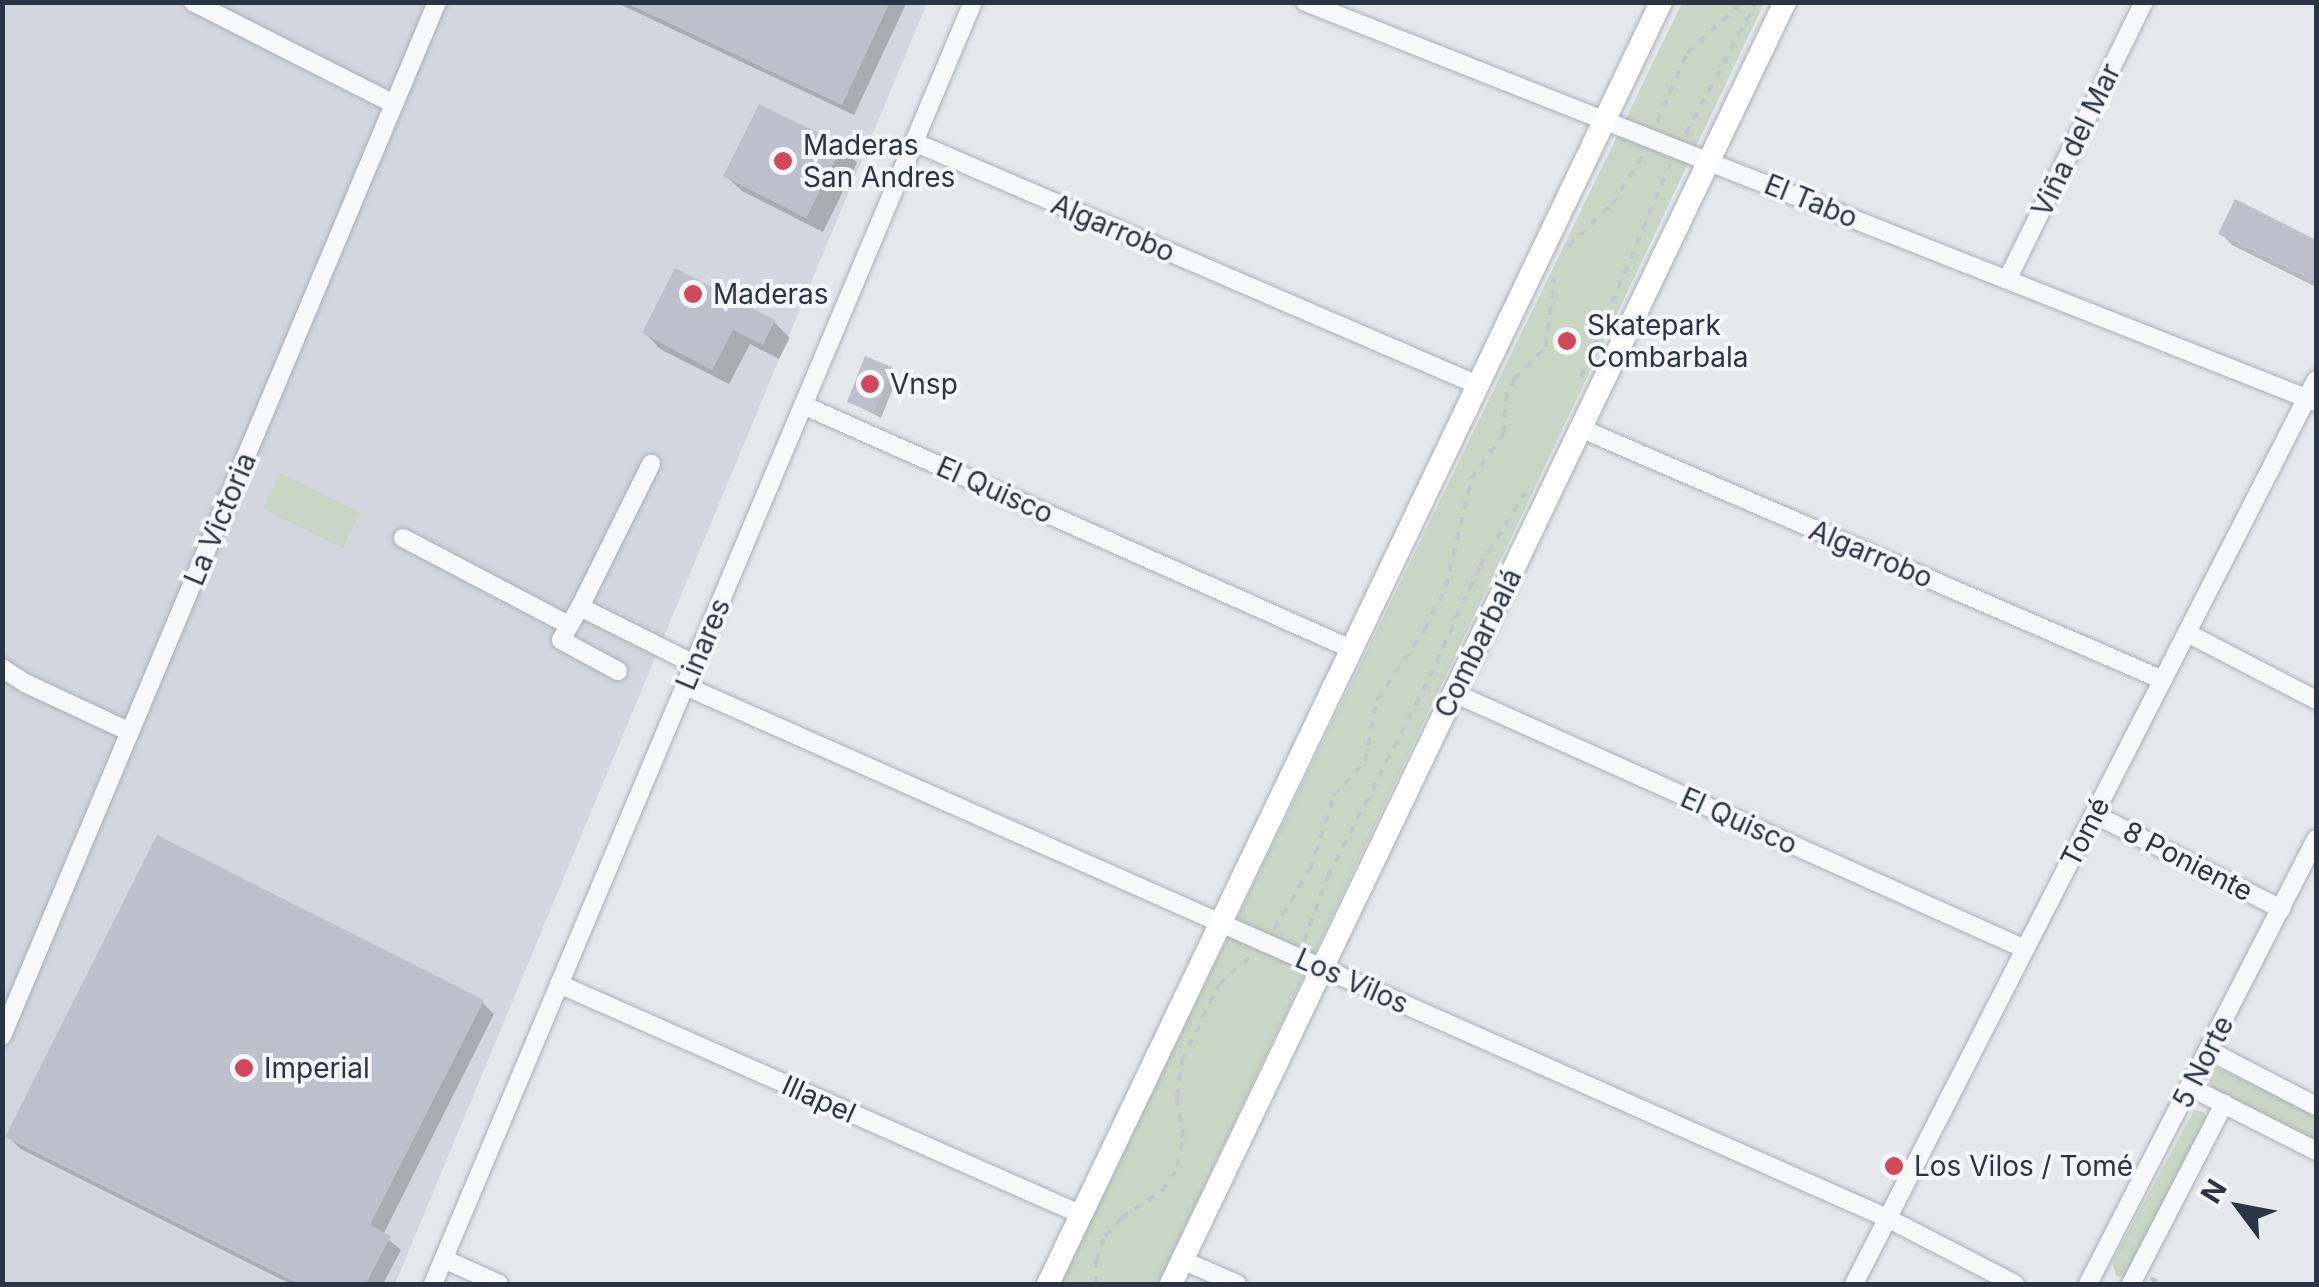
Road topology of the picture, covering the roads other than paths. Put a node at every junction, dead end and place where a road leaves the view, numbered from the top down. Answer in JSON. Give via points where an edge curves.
{"nodes":[{"id":1,"x":193,"y":2,"type":"edge"},
{"id":2,"x":437,"y":2,"type":"edge"},
{"id":3,"x":972,"y":2,"type":"edge"},
{"id":4,"x":1661,"y":2,"type":"edge"},
{"id":5,"x":1784,"y":2,"type":"edge"},
{"id":6,"x":2144,"y":2,"type":"edge"},
{"id":7,"x":1308,"y":3,"type":"edge"},
{"id":8,"x":394,"y":104,"type":"junction"},
{"id":9,"x":1604,"y":120,"type":"junction"},
{"id":10,"x":914,"y":142,"type":"junction"},
{"id":11,"x":1709,"y":160,"type":"junction"},
{"id":12,"x":2008,"y":278,"type":"junction"},
{"id":13,"x":1478,"y":385,"type":"junction"},
{"id":14,"x":2314,"y":393,"type":"edge"},
{"id":15,"x":803,"y":405,"type":"junction"},
{"id":16,"x":1580,"y":428,"type":"junction"},
{"id":17,"x":651,"y":464,"type":"dead end"},
{"id":18,"x":403,"y":538,"type":"dead end"},
{"id":19,"x":580,"y":607,"type":"junction"},
{"id":20,"x":570,"y":625,"type":"junction"},
{"id":21,"x":2187,"y":633,"type":"junction"},
{"id":22,"x":1352,"y":648,"type":"junction"},
{"id":23,"x":694,"y":664,"type":"junction"},
{"id":24,"x":2,"y":668,"type":"edge"},
{"id":25,"x":618,"y":671,"type":"dead end"},
{"id":26,"x":2162,"y":680,"type":"junction"},
{"id":27,"x":685,"y":686,"type":"junction"},
{"id":28,"x":1454,"y":693,"type":"junction"},
{"id":29,"x":2316,"y":700,"type":"edge"},
{"id":30,"x":130,"y":732,"type":"junction"},
{"id":31,"x":2094,"y":814,"type":"junction"},
{"id":32,"x":2316,"y":840,"type":"edge"},
{"id":33,"x":2281,"y":908,"type":"junction"},
{"id":34,"x":1220,"y":923,"type":"junction"},
{"id":35,"x":2025,"y":949,"type":"junction"},
{"id":36,"x":1322,"y":968,"type":"junction"},
{"id":37,"x":559,"y":984,"type":"junction"},
{"id":38,"x":2,"y":1036,"type":"edge"},
{"id":39,"x":2208,"y":1050,"type":"junction"},
{"id":40,"x":2190,"y":1087,"type":"junction"},
{"id":41,"x":2224,"y":1104,"type":"junction"},
{"id":42,"x":2316,"y":1106,"type":"edge"},
{"id":43,"x":2316,"y":1152,"type":"edge"},
{"id":44,"x":1080,"y":1214,"type":"junction"},
{"id":45,"x":1888,"y":1218,"type":"junction"},
{"id":46,"x":444,"y":1259,"type":"junction"},
{"id":47,"x":1182,"y":1260,"type":"junction"},
{"id":48,"x":2092,"y":1278,"type":"edge"},
{"id":49,"x":433,"y":1284,"type":"edge"},
{"id":50,"x":500,"y":1284,"type":"edge"},
{"id":51,"x":1048,"y":1284,"type":"edge"},
{"id":52,"x":1171,"y":1284,"type":"edge"},
{"id":53,"x":1237,"y":1284,"type":"edge"},
{"id":54,"x":1854,"y":1284,"type":"edge"},
{"id":55,"x":2015,"y":1284,"type":"edge"},
{"id":56,"x":2127,"y":1284,"type":"edge"}],
"edges":[{"from":1,"to":8,"type":"street"},
{"from":2,"to":8,"type":"street","name":"La Victoria"},
{"from":3,"to":10,"type":"street","name":"Linares"},
{"from":4,"to":9,"type":"main road"},
{"from":5,"to":11,"type":"main road","name":"Combarbalá"},
{"from":6,"to":12,"type":"street","name":"Viña del Mar"},
{"from":7,"to":9,"type":"street","name":"El Tabo"},
{"from":8,"to":30,"type":"street","name":"La Victoria"},
{"from":9,"to":11,"type":"street","name":"El Tabo"},
{"from":9,"to":13,"type":"main road"},
{"from":10,"to":13,"type":"street","name":"Algarrobo"},
{"from":10,"to":15,"type":"street","name":"Linares"},
{"from":11,"to":12,"type":"street","name":"El Tabo"},
{"from":11,"to":16,"type":"main road","name":"Combarbalá"},
{"from":12,"to":14,"type":"street","name":"El Tabo"},
{"from":13,"to":22,"type":"main road"},
{"from":14,"to":21,"type":"street","name":"Tomé"},
{"from":15,"to":22,"type":"street","name":"El Quisco"},
{"from":15,"to":23,"type":"street","name":"Linares"},
{"from":16,"to":26,"type":"street","name":"Algarrobo"},
{"from":16,"to":28,"type":"main road","name":"Combarbalá"},
{"from":17,"to":19,"type":"street"},
{"from":18,"to":20,"type":"street"},
{"from":19,"to":20,"type":"street"},
{"from":19,"to":23,"type":"street"},
{"from":20,"to":25,"type":"street","via":[[561,640]]},
{"from":21,"to":26,"type":"street","name":"Tomé"},
{"from":21,"to":29,"type":"street"},
{"from":22,"to":34,"type":"main road"},
{"from":23,"to":27,"type":"street","name":"Linares"},
{"from":24,"to":30,"type":"street"},
{"from":26,"to":31,"type":"street","name":"Tomé"},
{"from":27,"to":34,"type":"street","name":"Los Vilos"},
{"from":27,"to":37,"type":"street","name":"Linares"},
{"from":28,"to":35,"type":"street","name":"El Quisco"},
{"from":28,"to":36,"type":"main road","name":"Combarbalá"},
{"from":30,"to":38,"type":"street","name":"La Victoria"},
{"from":31,"to":33,"type":"street","name":"8 Poniente"},
{"from":31,"to":35,"type":"street","name":"Tomé"},
{"from":32,"to":33,"type":"street","name":"5 Norte"},
{"from":33,"to":39,"type":"street","name":"5 Norte"},
{"from":34,"to":36,"type":"street","name":"Los Vilos"},
{"from":34,"to":44,"type":"main road"},
{"from":35,"to":45,"type":"street","name":"Tomé"},
{"from":36,"to":45,"type":"street","name":"Los Vilos"},
{"from":36,"to":47,"type":"main road","name":"Combarbalá"},
{"from":37,"to":44,"type":"street","name":"Illapel"},
{"from":37,"to":46,"type":"street","name":"Linares"},
{"from":39,"to":40,"type":"street","name":"5 Norte"},
{"from":39,"to":42,"type":"street"},
{"from":40,"to":41,"type":"street"},
{"from":40,"to":48,"type":"street","name":"5 Norte"},
{"from":41,"to":43,"type":"street"},
{"from":41,"to":56,"type":"street","name":"5 Norte"},
{"from":44,"to":51,"type":"main road"},
{"from":45,"to":54,"type":"street","name":"Tomé"},
{"from":45,"to":55,"type":"street","name":"Los Vilos"},
{"from":46,"to":49,"type":"street","name":"Linares"},
{"from":46,"to":50,"type":"street"},
{"from":47,"to":52,"type":"main road","name":"Combarbalá"},
{"from":47,"to":53,"type":"street"},
{"from":48,"to":56,"type":"street"}]}
